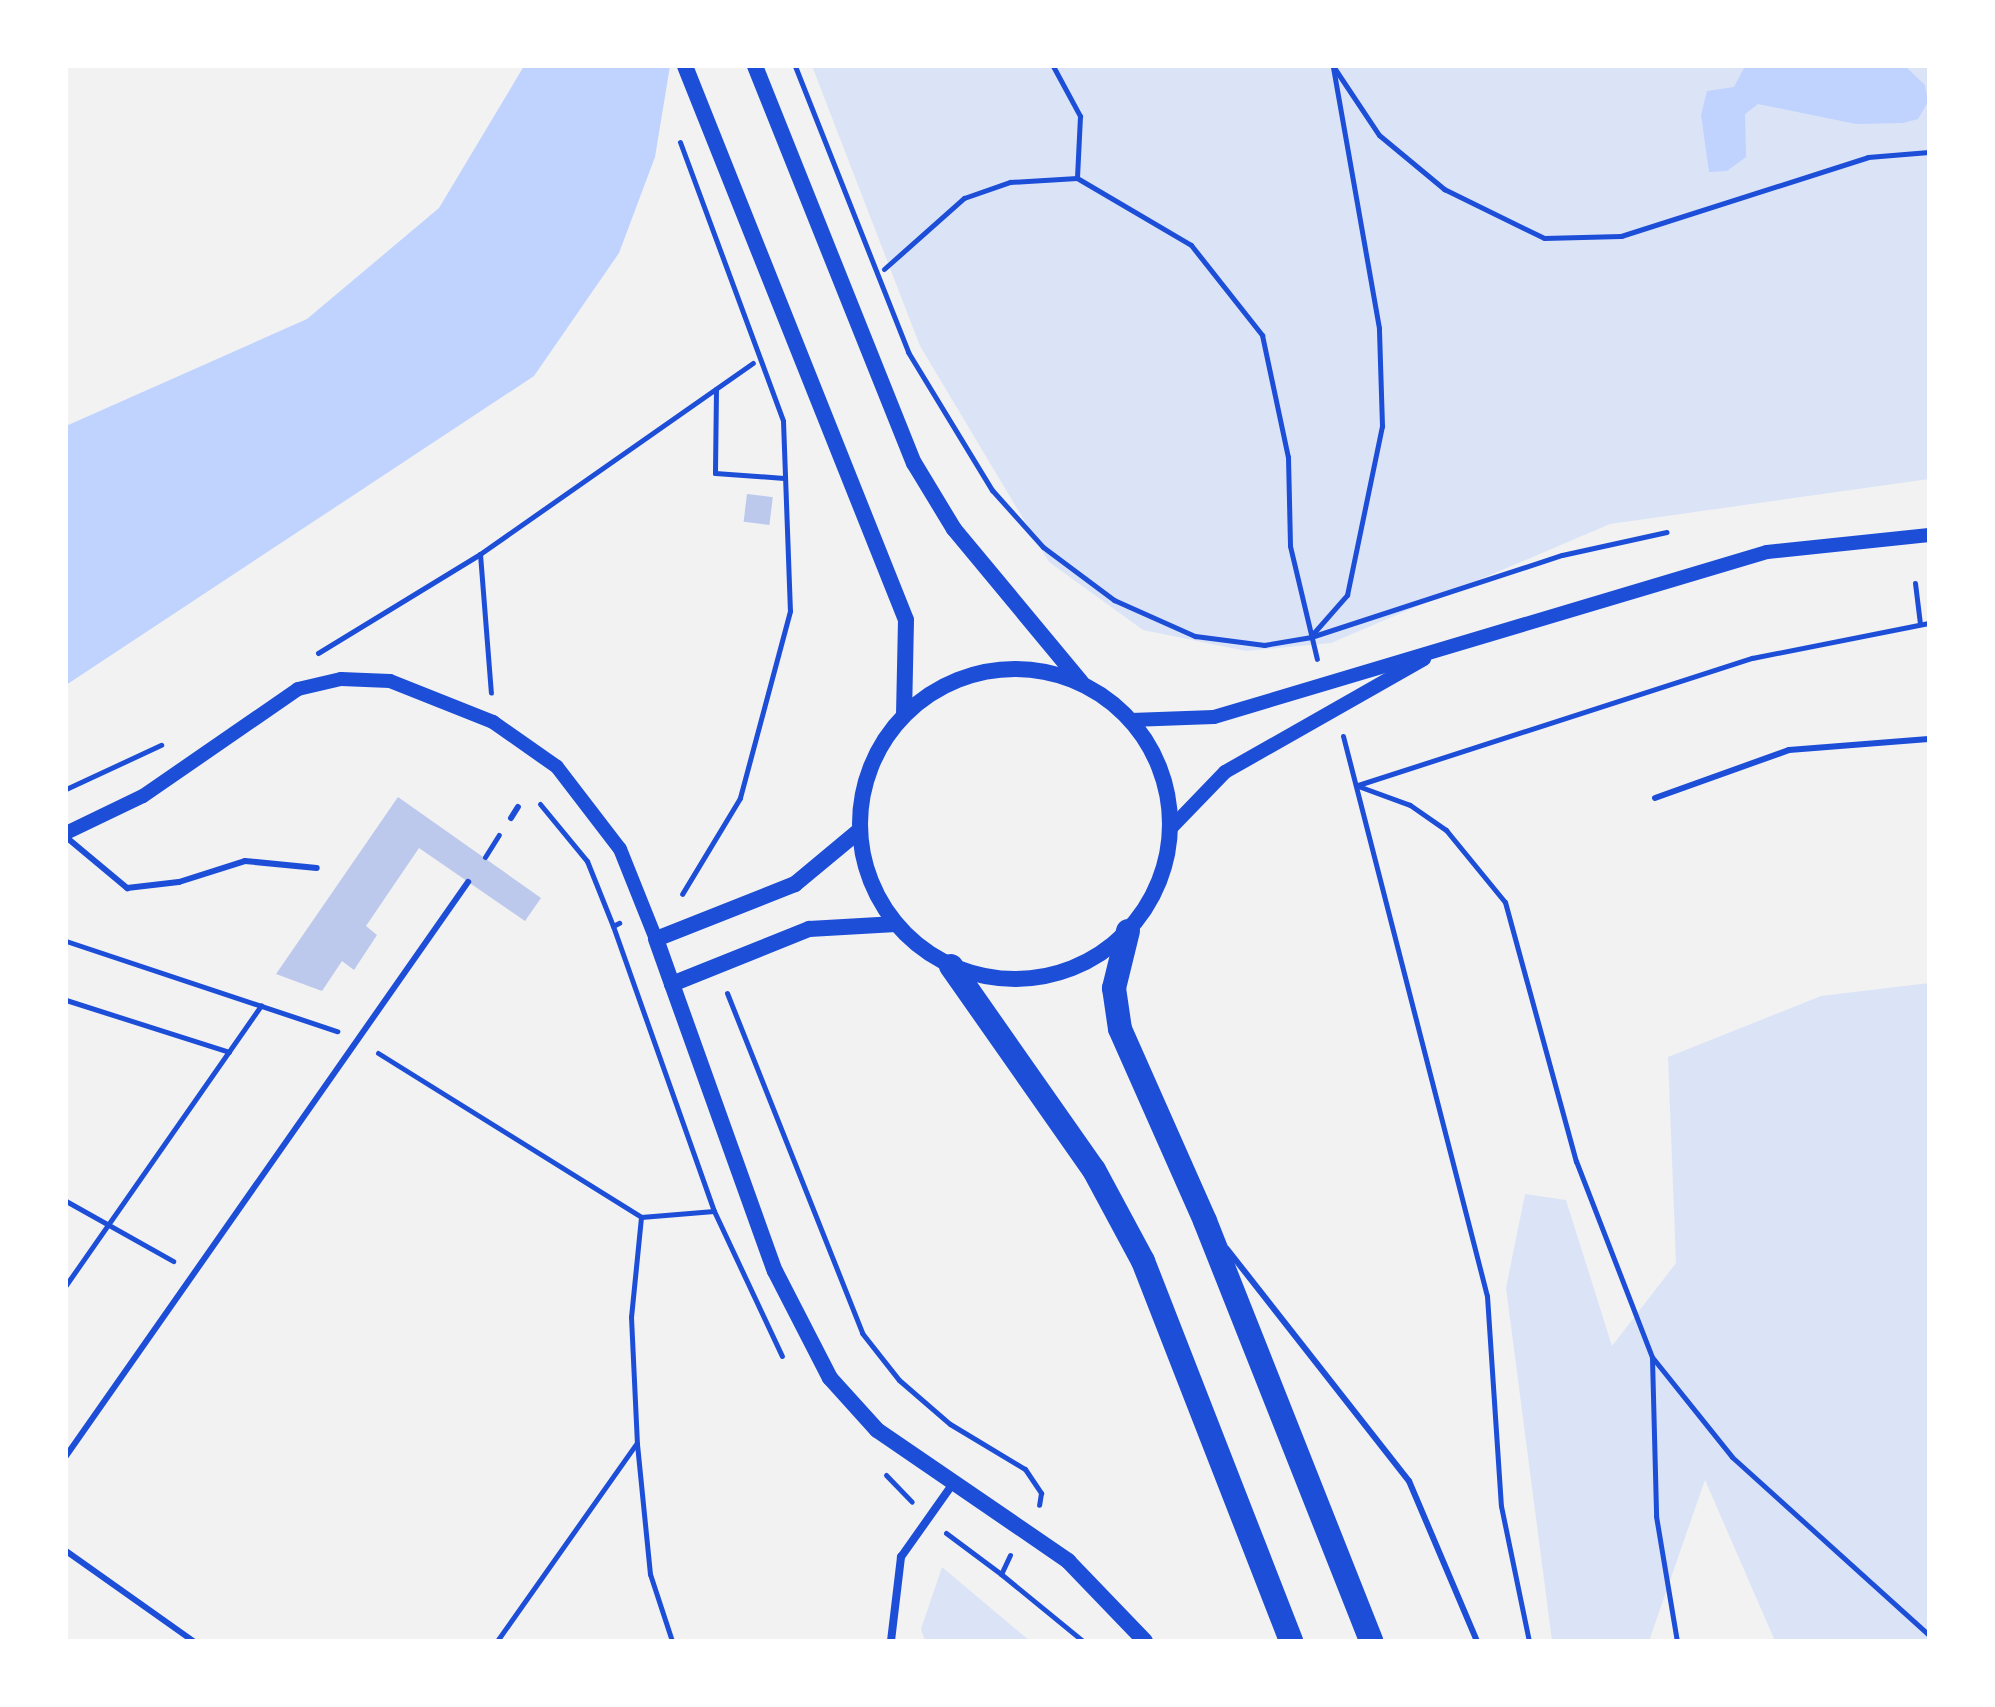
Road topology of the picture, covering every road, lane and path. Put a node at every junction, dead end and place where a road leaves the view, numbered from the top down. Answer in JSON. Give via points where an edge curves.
{"nodes":[{"id":1,"x":685,"y":66,"type":"edge"},
{"id":2,"x":755,"y":66,"type":"edge"},
{"id":3,"x":795,"y":66,"type":"edge"},
{"id":4,"x":1053,"y":66,"type":"edge"},
{"id":5,"x":1333,"y":66,"type":"edge"},
{"id":6,"x":674,"y":127,"type":"dead end"},
{"id":7,"x":1929,"y":152,"type":"edge"},
{"id":8,"x":1077,"y":178,"type":"junction"},
{"id":9,"x":884,"y":269,"type":"dead end"},
{"id":10,"x":753,"y":363,"type":"dead end"},
{"id":11,"x":716,"y":388,"type":"junction"},
{"id":12,"x":784,"y":478,"type":"junction"},
{"id":13,"x":1667,"y":532,"type":"dead end"},
{"id":14,"x":1929,"y":535,"type":"edge"},
{"id":15,"x":480,"y":554,"type":"junction"},
{"id":16,"x":1915,"y":583,"type":"dead end"},
{"id":17,"x":1929,"y":623,"type":"edge"},
{"id":18,"x":1920,"y":624,"type":"junction"},
{"id":19,"x":1311,"y":637,"type":"junction"},
{"id":20,"x":1447,"y":645,"type":"junction"},
{"id":21,"x":311,"y":658,"type":"dead end"},
{"id":22,"x":1082,"y":683,"type":"junction"},
{"id":23,"x":904,"y":715,"type":"junction"},
{"id":24,"x":1131,"y":720,"type":"junction"},
{"id":25,"x":493,"y":722,"type":"junction"},
{"id":26,"x":173,"y":738,"type":"dead end"},
{"id":27,"x":1929,"y":739,"type":"edge"},
{"id":28,"x":1357,"y":786,"type":"junction"},
{"id":29,"x":66,"y":789,"type":"edge"},
{"id":30,"x":1655,"y":798,"type":"dead end"},
{"id":31,"x":537,"y":800,"type":"dead end"},
{"id":32,"x":518,"y":807,"type":"dead end"},
{"id":33,"x":511,"y":818,"type":"dead end"},
{"id":34,"x":1171,"y":828,"type":"junction"},
{"id":35,"x":860,"y":830,"type":"junction"},
{"id":36,"x":66,"y":835,"type":"edge"},
{"id":37,"x":317,"y":868,"type":"dead end"},
{"id":38,"x":468,"y":882,"type":"dead end"},
{"id":39,"x":645,"y":913,"type":"junction"},
{"id":40,"x":700,"y":921,"type":"junction"},
{"id":41,"x":896,"y":924,"type":"junction"},
{"id":42,"x":613,"y":926,"type":"junction"},
{"id":43,"x":1128,"y":931,"type":"junction"},
{"id":44,"x":656,"y":939,"type":"junction"},
{"id":45,"x":66,"y":941,"type":"edge"},
{"id":46,"x":716,"y":965,"type":"junction"},
{"id":47,"x":951,"y":966,"type":"junction"},
{"id":48,"x":672,"y":984,"type":"junction"},
{"id":49,"x":66,"y":1000,"type":"edge"},
{"id":50,"x":261,"y":1005,"type":"junction"},
{"id":51,"x":359,"y":1042,"type":"junction"},
{"id":52,"x":229,"y":1052,"type":"junction"},
{"id":53,"x":66,"y":1201,"type":"edge"},
{"id":54,"x":641,"y":1217,"type":"junction"},
{"id":55,"x":1205,"y":1221,"type":"junction"},
{"id":56,"x":109,"y":1224,"type":"junction"},
{"id":57,"x":195,"y":1274,"type":"junction"},
{"id":58,"x":66,"y":1285,"type":"edge"},
{"id":59,"x":1652,"y":1357,"type":"junction"},
{"id":60,"x":637,"y":1444,"type":"junction"},
{"id":61,"x":66,"y":1456,"type":"edge"},
{"id":62,"x":952,"y":1485,"type":"junction"},
{"id":63,"x":1022,"y":1531,"type":"junction"},
{"id":64,"x":66,"y":1551,"type":"edge"},
{"id":65,"x":1929,"y":1635,"type":"edge"},
{"id":66,"x":193,"y":1641,"type":"edge"},
{"id":67,"x":497,"y":1641,"type":"edge"},
{"id":68,"x":672,"y":1641,"type":"edge"},
{"id":69,"x":891,"y":1641,"type":"edge"},
{"id":70,"x":1083,"y":1641,"type":"edge"},
{"id":71,"x":1145,"y":1641,"type":"edge"},
{"id":72,"x":1291,"y":1641,"type":"edge"},
{"id":73,"x":1371,"y":1641,"type":"edge"},
{"id":74,"x":1477,"y":1641,"type":"edge"},
{"id":75,"x":1529,"y":1641,"type":"edge"},
{"id":76,"x":1677,"y":1641,"type":"edge"}],
"edges":[{"from":1,"to":23,"type":"main road","via":[[906,620],[911,668]]},
{"from":2,"to":22,"type":"main road","via":[[914,463],[954,529]]},
{"from":3,"to":19,"type":"path","via":[[908,352],[992,490],[1043,547],[1114,600],[1195,636],[1264,645]]},
{"from":4,"to":8,"type":"path","via":[[1080,116]]},
{"from":5,"to":7,"type":"path","via":[[1379,135],[1444,189],[1544,238],[1621,236],[1868,157]]},
{"from":5,"to":19,"type":"path","via":[[1379,328],[1382,426],[1347,595]]},
{"from":6,"to":12,"type":"path","via":[[783,421]]},
{"from":8,"to":9,"type":"path","via":[[1010,182],[964,198]]},
{"from":8,"to":19,"type":"path","via":[[1191,245],[1262,335],[1288,457],[1290,546]]},
{"from":10,"to":11,"type":"path"},
{"from":11,"to":12,"type":"path","via":[[715,473]]},
{"from":11,"to":15,"type":"path"},
{"from":12,"to":40,"type":"path","via":[[790,611],[740,798],[687,891]]},
{"from":13,"to":19,"type":"path","via":[[1562,555]]},
{"from":14,"to":20,"type":"street","via":[[1767,552]]},
{"from":15,"to":21,"type":"path"},
{"from":15,"to":25,"type":"path"},
{"from":16,"to":18,"type":"path"},
{"from":17,"to":18,"type":"path"},
{"from":18,"to":28,"type":"path","via":[[1752,658]]},
{"from":20,"to":24,"type":"street","via":[[1214,717]]},
{"from":20,"to":34,"type":"street","via":[[1225,772]]},
{"from":22,"to":23,"type":"main road","via":[[1046,671],[994,670],[934,691]]},
{"from":22,"to":24,"type":"main road"},
{"from":23,"to":35,"type":"main road","via":[[870,768]]},
{"from":24,"to":34,"type":"main road","via":[[1161,770]]},
{"from":25,"to":36,"type":"street","via":[[390,681],[341,679],[298,689],[143,796]]},
{"from":25,"to":39,"type":"street","via":[[531,743],[585,799],[620,849]]},
{"from":26,"to":29,"type":"path"},
{"from":27,"to":30,"type":"lane","via":[[1789,750]]},
{"from":28,"to":59,"type":"path","via":[[1410,805],[1446,830],[1505,902],[1576,1161]]},
{"from":28,"to":75,"type":"path","via":[[1487,1296],[1501,1506]]},
{"from":31,"to":42,"type":"path","via":[[587,861]]},
{"from":32,"to":33,"type":"lane"},
{"from":34,"to":43,"type":"main road","via":[[1151,900]]},
{"from":35,"to":40,"type":"main road","via":[[795,884]]},
{"from":35,"to":41,"type":"main road","via":[[864,864]]},
{"from":36,"to":37,"type":"lane","via":[[127,888],[179,882],[245,861]]},
{"from":38,"to":51,"type":"lane"},
{"from":39,"to":42,"type":"path"},
{"from":39,"to":44,"type":"street"},
{"from":40,"to":44,"type":"main road"},
{"from":41,"to":46,"type":"main road","via":[[809,929]]},
{"from":41,"to":47,"type":"main road"},
{"from":42,"to":54,"type":"path","via":[[714,1211]]},
{"from":43,"to":47,"type":"main road","via":[[1099,955],[1052,975],[988,978]]},
{"from":43,"to":55,"type":"highway","via":[[1114,988],[1116,1018]]},
{"from":44,"to":48,"type":"main road"},
{"from":45,"to":50,"type":"path"},
{"from":46,"to":48,"type":"main road"},
{"from":46,"to":63,"type":"path","via":[[862,1333],[899,1380],[950,1424],[1025,1469],[1041,1493]]},
{"from":47,"to":72,"type":"highway","via":[[1094,1170],[1143,1261]]},
{"from":48,"to":62,"type":"main road","via":[[803,1333],[830,1378],[877,1430]]},
{"from":49,"to":52,"type":"path"},
{"from":50,"to":51,"type":"path"},
{"from":50,"to":52,"type":"path"},
{"from":51,"to":54,"type":"path"},
{"from":51,"to":57,"type":"lane"},
{"from":52,"to":56,"type":"path"},
{"from":53,"to":56,"type":"path"},
{"from":54,"to":60,"type":"path","via":[[631,1317]]},
{"from":55,"to":73,"type":"highway"},
{"from":55,"to":74,"type":"lane","via":[[1409,1481]]},
{"from":56,"to":57,"type":"path"},
{"from":56,"to":58,"type":"path"},
{"from":57,"to":61,"type":"lane"},
{"from":59,"to":65,"type":"path","via":[[1732,1457]]},
{"from":59,"to":76,"type":"path","via":[[1656,1516]]},
{"from":60,"to":67,"type":"path"},
{"from":60,"to":68,"type":"path","via":[[650,1574]]},
{"from":62,"to":63,"type":"main road"},
{"from":62,"to":69,"type":"street","via":[[901,1557]]},
{"from":63,"to":70,"type":"path","via":[[1001,1574]]},
{"from":63,"to":71,"type":"main road","via":[[1068,1561]]},
{"from":64,"to":66,"type":"lane"}]}
